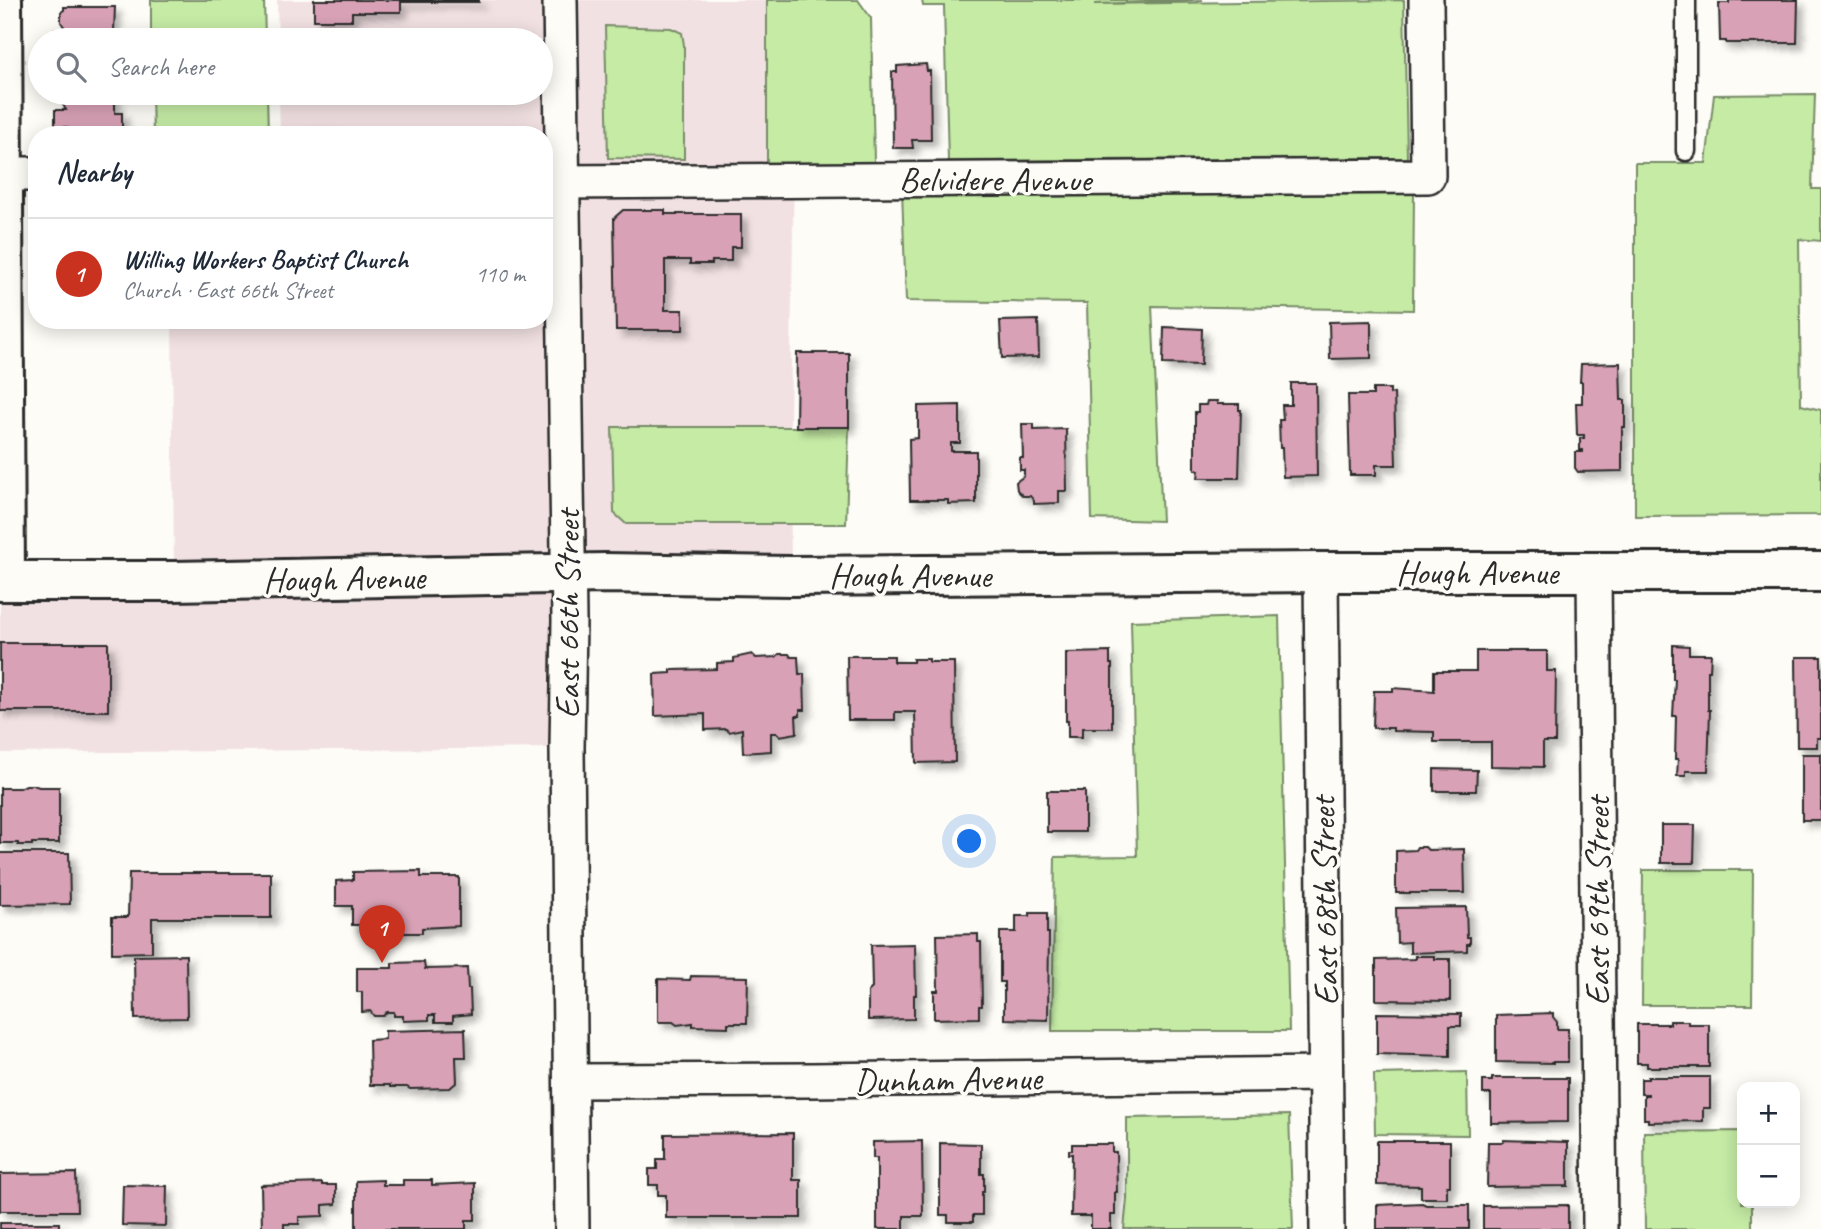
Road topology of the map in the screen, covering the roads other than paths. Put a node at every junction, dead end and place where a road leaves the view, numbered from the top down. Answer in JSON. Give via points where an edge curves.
{"nodes":[{"id":1,"x":2,"y":0,"type":"edge"},
{"id":2,"x":560,"y":0,"type":"edge"},
{"id":3,"x":1426,"y":0,"type":"edge"},
{"id":4,"x":1686,"y":0,"type":"edge"},
{"id":5,"x":553,"y":41,"type":"edge"},
{"id":6,"x":552,"y":105,"type":"edge"},
{"id":7,"x":1686,"y":151,"type":"dead end"},
{"id":8,"x":556,"y":173,"type":"edge"},
{"id":9,"x":13,"y":174,"type":"edge"},
{"id":10,"x":1321,"y":572,"type":"junction"},
{"id":11,"x":1594,"y":572,"type":"junction"},
{"id":12,"x":1821,"y":572,"type":"edge"},
{"id":13,"x":567,"y":574,"type":"junction"},
{"id":14,"x":2,"y":580,"type":"edge"},
{"id":15,"x":1325,"y":1074,"type":"junction"},
{"id":16,"x":570,"y":1081,"type":"junction"},
{"id":17,"x":572,"y":1229,"type":"edge"},
{"id":18,"x":1327,"y":1229,"type":"edge"},
{"id":19,"x":1600,"y":1229,"type":"edge"}],
"edges":[{"from":1,"to":9,"type":"street"},
{"from":2,"to":5,"type":"street","name":"East 66th Street"},
{"from":3,"to":8,"type":"street","name":"Belvidere Avenue","via":[[1428,176]]},
{"from":4,"to":7,"type":"lane"},
{"from":6,"to":8,"type":"street","name":"East 66th Street"},
{"from":8,"to":13,"type":"street","name":"East 66th Street"},
{"from":9,"to":14,"type":"street"},
{"from":10,"to":11,"type":"street","name":"Hough Avenue"},
{"from":10,"to":13,"type":"street","name":"Hough Avenue"},
{"from":10,"to":15,"type":"street","name":"East 68th Street"},
{"from":11,"to":12,"type":"street","name":"Hough Avenue"},
{"from":11,"to":19,"type":"street","name":"East 69th Street"},
{"from":13,"to":14,"type":"street","name":"Hough Avenue"},
{"from":13,"to":16,"type":"street","name":"East 66th Street"},
{"from":15,"to":16,"type":"street","name":"Dunham Avenue"},
{"from":15,"to":18,"type":"street","name":"East 68th Street"},
{"from":16,"to":17,"type":"street","name":"East 66th Street"}]}
